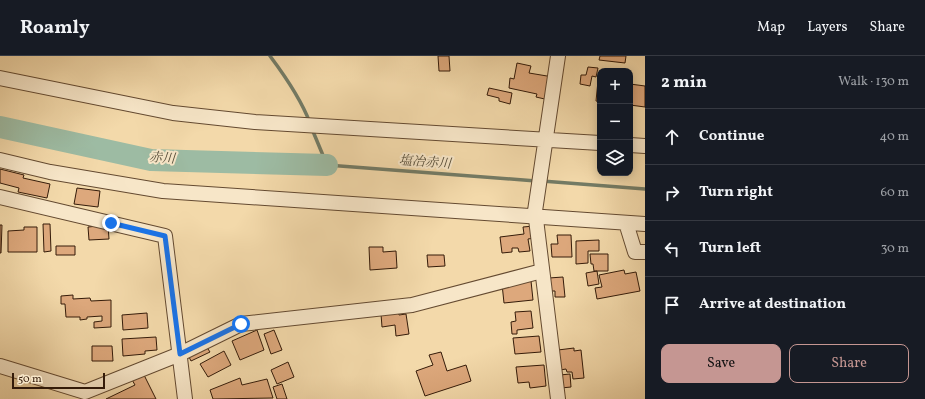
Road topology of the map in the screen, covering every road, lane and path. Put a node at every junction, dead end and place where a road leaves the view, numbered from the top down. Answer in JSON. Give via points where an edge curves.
{"nodes":[{"id":1,"x":558,"y":56,"type":"edge"},
{"id":2,"x":0,"y":78,"type":"edge"},
{"id":3,"x":545,"y":139,"type":"junction"},
{"id":4,"x":597,"y":143,"type":"edge"},
{"id":5,"x":633,"y":145,"type":"edge"},
{"id":6,"x":645,"y":146,"type":"edge"},
{"id":7,"x":0,"y":160,"type":"edge"},
{"id":8,"x":0,"y":197,"type":"edge"},
{"id":9,"x":535,"y":216,"type":"junction"},
{"id":10,"x":626,"y":223,"type":"junction"},
{"id":11,"x":645,"y":224,"type":"edge"},
{"id":12,"x":645,"y":252,"type":"edge"},
{"id":13,"x":542,"y":271,"type":"junction"},
{"id":14,"x":180,"y":354,"type":"junction"},
{"id":15,"x":0,"y":366,"type":"edge"},
{"id":16,"x":185,"y":399,"type":"edge"},
{"id":17,"x":558,"y":399,"type":"edge"}],
"edges":[{"from":1,"to":3,"type":"street"},
{"from":2,"to":3,"type":"street","via":[[173,113],[255,122]]},
{"from":3,"to":4,"type":"street"},
{"from":3,"to":9,"type":"street"},
{"from":5,"to":6,"type":"street"},
{"from":7,"to":9,"type":"street","via":[[50,172],[163,191]]},
{"from":8,"to":14,"type":"street","via":[[165,236]]},
{"from":9,"to":10,"type":"street"},
{"from":9,"to":13,"type":"street"},
{"from":10,"to":11,"type":"street"},
{"from":10,"to":12,"type":"street","via":[[635,252]]},
{"from":13,"to":14,"type":"street","via":[[412,305],[241,324]]},
{"from":13,"to":17,"type":"street"},
{"from":14,"to":15,"type":"street","via":[[85,392]]},
{"from":14,"to":16,"type":"street"}]}
